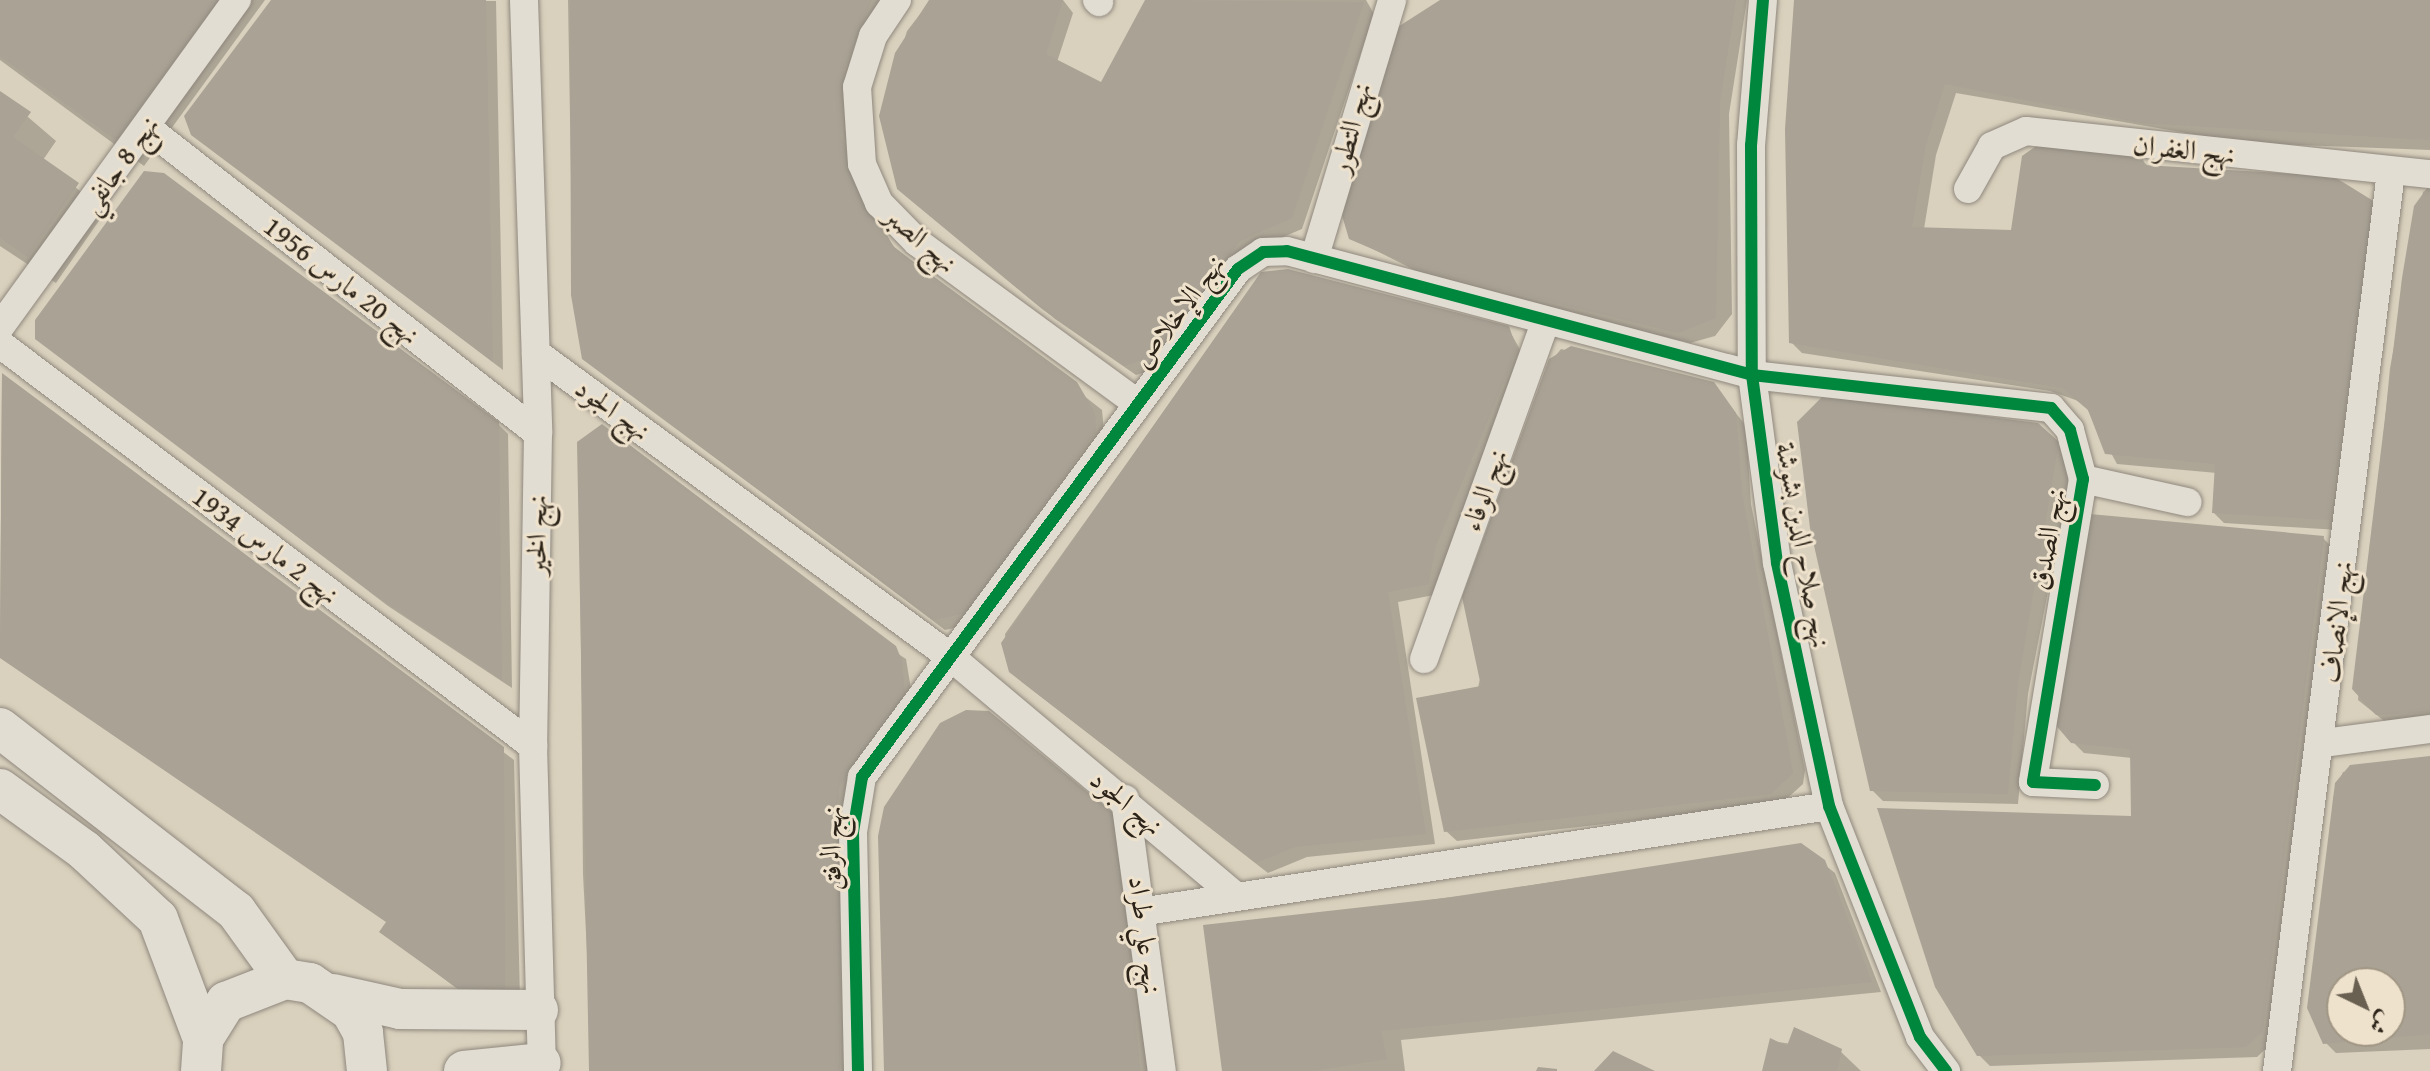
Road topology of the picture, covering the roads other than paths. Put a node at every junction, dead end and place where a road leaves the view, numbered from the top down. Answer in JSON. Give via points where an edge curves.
{"nodes":[{"id":1,"x":237,"y":0,"type":"edge"},
{"id":2,"x":524,"y":0,"type":"edge"},
{"id":3,"x":897,"y":0,"type":"edge"},
{"id":4,"x":1392,"y":0,"type":"edge"},
{"id":5,"x":1763,"y":0,"type":"edge"},
{"id":6,"x":146,"y":127,"type":"junction"},
{"id":7,"x":2391,"y":173,"type":"junction"},
{"id":8,"x":2430,"y":174,"type":"edge"},
{"id":9,"x":1968,"y":189,"type":"dead end"},
{"id":10,"x":1314,"y":259,"type":"junction"},
{"id":11,"x":1546,"y":321,"type":"junction"},
{"id":12,"x":0,"y":327,"type":"edge"},
{"id":13,"x":0,"y":344,"type":"edge"},
{"id":14,"x":536,"y":353,"type":"junction"},
{"id":15,"x":1752,"y":375,"type":"junction"},
{"id":16,"x":1138,"y":404,"type":"junction"},
{"id":17,"x":538,"y":433,"type":"junction"},
{"id":18,"x":2083,"y":479,"type":"junction"},
{"id":19,"x":2187,"y":502,"type":"dead end"},
{"id":20,"x":952,"y":658,"type":"junction"},
{"id":21,"x":1424,"y":659,"type":"dead end"},
{"id":22,"x":0,"y":728,"type":"edge"},
{"id":23,"x":2430,"y":729,"type":"edge"},
{"id":24,"x":2323,"y":743,"type":"junction"},
{"id":25,"x":533,"y":746,"type":"junction"},
{"id":26,"x":2095,"y":785,"type":"dead end"},
{"id":27,"x":0,"y":789,"type":"edge"},
{"id":28,"x":1125,"y":799,"type":"junction"},
{"id":29,"x":1829,"y":806,"type":"junction"},
{"id":30,"x":1236,"y":896,"type":"junction"},
{"id":31,"x":1146,"y":911,"type":"junction"},
{"id":32,"x":285,"y":979,"type":"junction"},
{"id":33,"x":333,"y":994,"type":"junction"},
{"id":34,"x":538,"y":1010,"type":"junction"},
{"id":35,"x":202,"y":1055,"type":"edge"},
{"id":36,"x":541,"y":1067,"type":"edge"},
{"id":37,"x":367,"y":1071,"type":"edge"},
{"id":38,"x":464,"y":1071,"type":"edge"},
{"id":39,"x":858,"y":1071,"type":"edge"},
{"id":40,"x":1162,"y":1071,"type":"edge"},
{"id":41,"x":1946,"y":1071,"type":"edge"},
{"id":42,"x":2277,"y":1071,"type":"edge"}],
"edges":[{"from":1,"to":6,"type":"street","name":"نهج 8 جانفي"},
{"from":2,"to":14,"type":"street","name":"نهج الخير"},
{"from":3,"to":16,"type":"street","name":"نهج الصبر","via":[[873,36],[857,87],[862,164],[879,203],[917,242]]},
{"from":4,"to":10,"type":"street","name":"نهج التطور"},
{"from":5,"to":15,"type":"street","name":"نهج صلاح الدين بشوشة","via":[[1751,145]]},
{"from":6,"to":12,"type":"street","name":"نهج 8 جانفي"},
{"from":6,"to":17,"type":"street","name":"نهج 20 مارس 1956"},
{"from":7,"to":8,"type":"street","name":"نهج الغفران"},
{"from":7,"to":9,"type":"street","name":"نهج الغفران","via":[[2026,131],[1992,146]]},
{"from":7,"to":24,"type":"street","name":"نهج الإنصاف"},
{"from":10,"to":11,"type":"street","name":"نهج الإخلاص"},
{"from":10,"to":16,"type":"street","name":"نهج الإخلاص","via":[[1271,250],[1246,261]]},
{"from":11,"to":15,"type":"street","name":"نهج الإخلاص"},
{"from":11,"to":21,"type":"street","name":"نهج الوفاء"},
{"from":13,"to":25,"type":"street","name":"نهج 2 مارس 1934"},
{"from":14,"to":17,"type":"street","name":"نهج الخير"},
{"from":14,"to":20,"type":"street","name":"نهج الجود"},
{"from":15,"to":18,"type":"street","name":"نهج الصدق","via":[[2041,404],[2070,430]]},
{"from":15,"to":29,"type":"street","name":"نهج صلاح الدين بشوشة","via":[[1777,563]]},
{"from":16,"to":20,"type":"street","name":"نهج الإخلاص"},
{"from":17,"to":25,"type":"street","name":"نهج الخير"},
{"from":18,"to":19,"type":"street","name":"نهج الصدق"},
{"from":18,"to":26,"type":"street","name":"نهج الصدق","via":[[2033,782]]},
{"from":20,"to":28,"type":"street","name":"نهج الجود"},
{"from":20,"to":39,"type":"street","name":"نهج الرفق","via":[[857,789]]},
{"from":22,"to":32,"type":"street","via":[[236,911]]},
{"from":23,"to":24,"type":"street"},
{"from":24,"to":42,"type":"street","name":"نهج الإنصاف"},
{"from":25,"to":34,"type":"street","name":"نهج الخير"},
{"from":27,"to":35,"type":"street","via":[[84,850],[158,919]]},
{"from":28,"to":30,"type":"street","name":"نهج الجود"},
{"from":28,"to":31,"type":"street","name":"نهج علي طراد"},
{"from":29,"to":30,"type":"street"},
{"from":29,"to":41,"type":"street","name":"نهج صلاح الدين بشوشة","via":[[1920,1037]]},
{"from":30,"to":31,"type":"street"},
{"from":31,"to":40,"type":"street","name":"نهج علي طراد"},
{"from":32,"to":33,"type":"street"},
{"from":32,"to":35,"type":"street","via":[[243,989],[212,1019]]},
{"from":33,"to":34,"type":"street","via":[[400,1009]]},
{"from":33,"to":37,"type":"street","via":[[363,1033]]},
{"from":34,"to":36,"type":"street","name":"نهج الخير"},
{"from":36,"to":38,"type":"street"}]}
